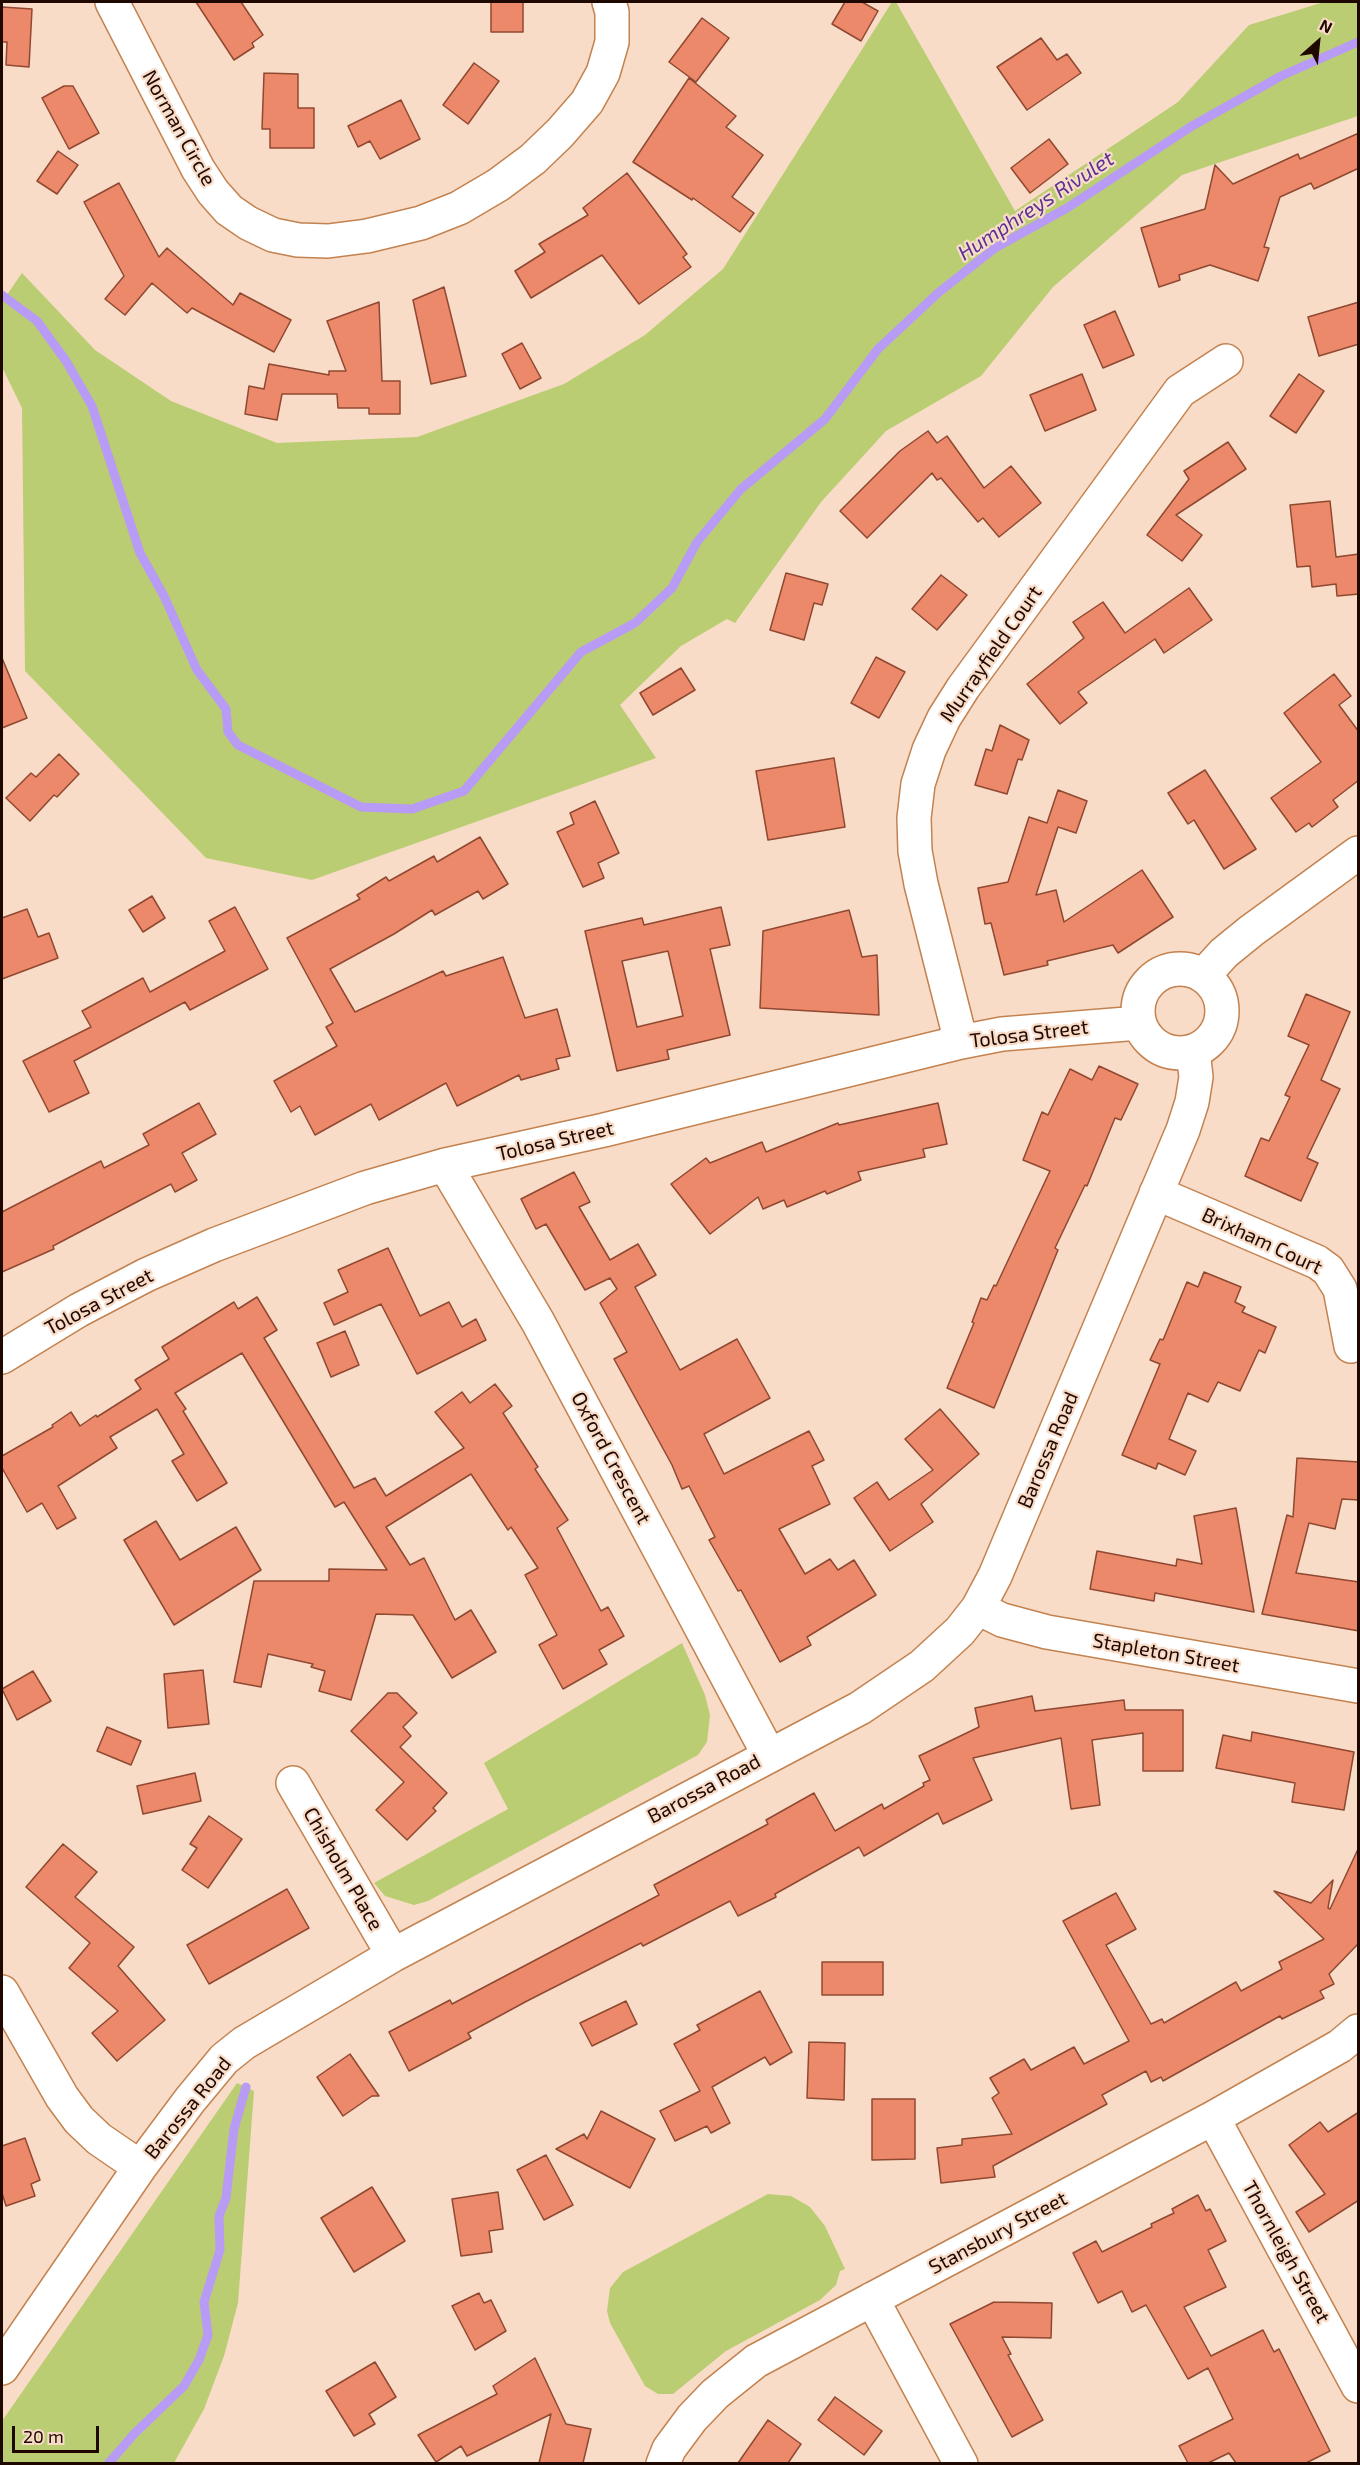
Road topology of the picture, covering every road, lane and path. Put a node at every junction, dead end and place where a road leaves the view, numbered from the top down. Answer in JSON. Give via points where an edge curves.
{"nodes":[{"id":1,"x":112,"y":2,"type":"edge"},
{"id":2,"x":609,"y":2,"type":"edge"},
{"id":3,"x":1226,"y":361,"type":"dead end"},
{"id":4,"x":1359,"y":853,"type":"edge"},
{"id":5,"x":1203,"y":976,"type":"junction"},
{"id":6,"x":1140,"y":1023,"type":"junction"},
{"id":7,"x":961,"y":1042,"type":"junction"},
{"id":8,"x":1193,"y":1051,"type":"junction"},
{"id":9,"x":446,"y":1165,"type":"junction"},
{"id":10,"x":1156,"y":1193,"type":"junction"},
{"id":11,"x":1351,"y":1346,"type":"dead end"},
{"id":12,"x":2,"y":1357,"type":"edge"},
{"id":13,"x":978,"y":1608,"type":"junction"},
{"id":14,"x":1359,"y":1686,"type":"edge"},
{"id":15,"x":769,"y":1755,"type":"junction"},
{"id":16,"x":293,"y":1783,"type":"dead end"},
{"id":17,"x":393,"y":1954,"type":"junction"},
{"id":18,"x":2,"y":1992,"type":"edge"},
{"id":19,"x":1359,"y":2031,"type":"edge"},
{"id":20,"x":1213,"y":2118,"type":"junction"},
{"id":21,"x":140,"y":2167,"type":"junction"},
{"id":22,"x":872,"y":2299,"type":"junction"},
{"id":23,"x":2,"y":2368,"type":"edge"},
{"id":24,"x":1359,"y":2386,"type":"edge"},
{"id":25,"x":663,"y":2463,"type":"edge"},
{"id":26,"x":961,"y":2463,"type":"edge"}],
"edges":[{"from":1,"to":2,"type":"street","name":"Norman Circle","via":[[198,169],[229,210],[273,235],[328,241],[421,223],[459,208],[533,159],[587,102],[603,73],[612,42]]},
{"from":3,"to":7,"type":"street","name":"Murrayfield Court","via":[[1180,391],[963,688],[929,750],[918,784],[915,851]]},
{"from":4,"to":5,"type":"street","via":[[1251,931]]},
{"from":5,"to":6,"type":"street","via":[[1178,969],[1154,978],[1139,998]]},
{"from":5,"to":8,"type":"street","via":[[1213,985],[1222,1010],[1214,1035]]},
{"from":6,"to":7,"type":"street","name":"Tolosa Street","via":[[1002,1034]]},
{"from":6,"to":8,"type":"street","via":[[1155,1045],[1167,1051]]},
{"from":7,"to":9,"type":"street","name":"Tolosa Street"},
{"from":8,"to":10,"type":"street","name":"Barossa Road","via":[[1196,1077],[1192,1102]]},
{"from":9,"to":12,"type":"street","name":"Tolosa Street","via":[[365,1188],[214,1245],[79,1310]]},
{"from":9,"to":15,"type":"street","name":"Oxford Crescent","via":[[538,1322]]},
{"from":10,"to":11,"type":"street","name":"Brixham Court","via":[[1328,1270],[1340,1289]]},
{"from":10,"to":13,"type":"street","name":"Barossa Road","via":[[995,1576]]},
{"from":13,"to":14,"type":"street","name":"Stapleton Street","via":[[1002,1620],[1047,1632]]},
{"from":13,"to":15,"type":"street","name":"Barossa Road","via":[[960,1631],[922,1666],[860,1708]]},
{"from":15,"to":17,"type":"street","name":"Barossa Road"},
{"from":16,"to":17,"type":"street","name":"Chisholm Place"},
{"from":17,"to":21,"type":"street","name":"Barossa Road","via":[[244,2043],[190,2100]]},
{"from":18,"to":21,"type":"street","via":[[79,2120]]},
{"from":19,"to":20,"type":"street","name":"Stansbury Street","via":[[1340,2046]]},
{"from":20,"to":22,"type":"street","name":"Stansbury Street"},
{"from":20,"to":24,"type":"street","name":"Thornleigh Street"},
{"from":21,"to":23,"type":"street","name":"Barossa Road"},
{"from":22,"to":25,"type":"street","name":"Stansbury Street","via":[[739,2373],[692,2418]]},
{"from":22,"to":26,"type":"street"}]}
